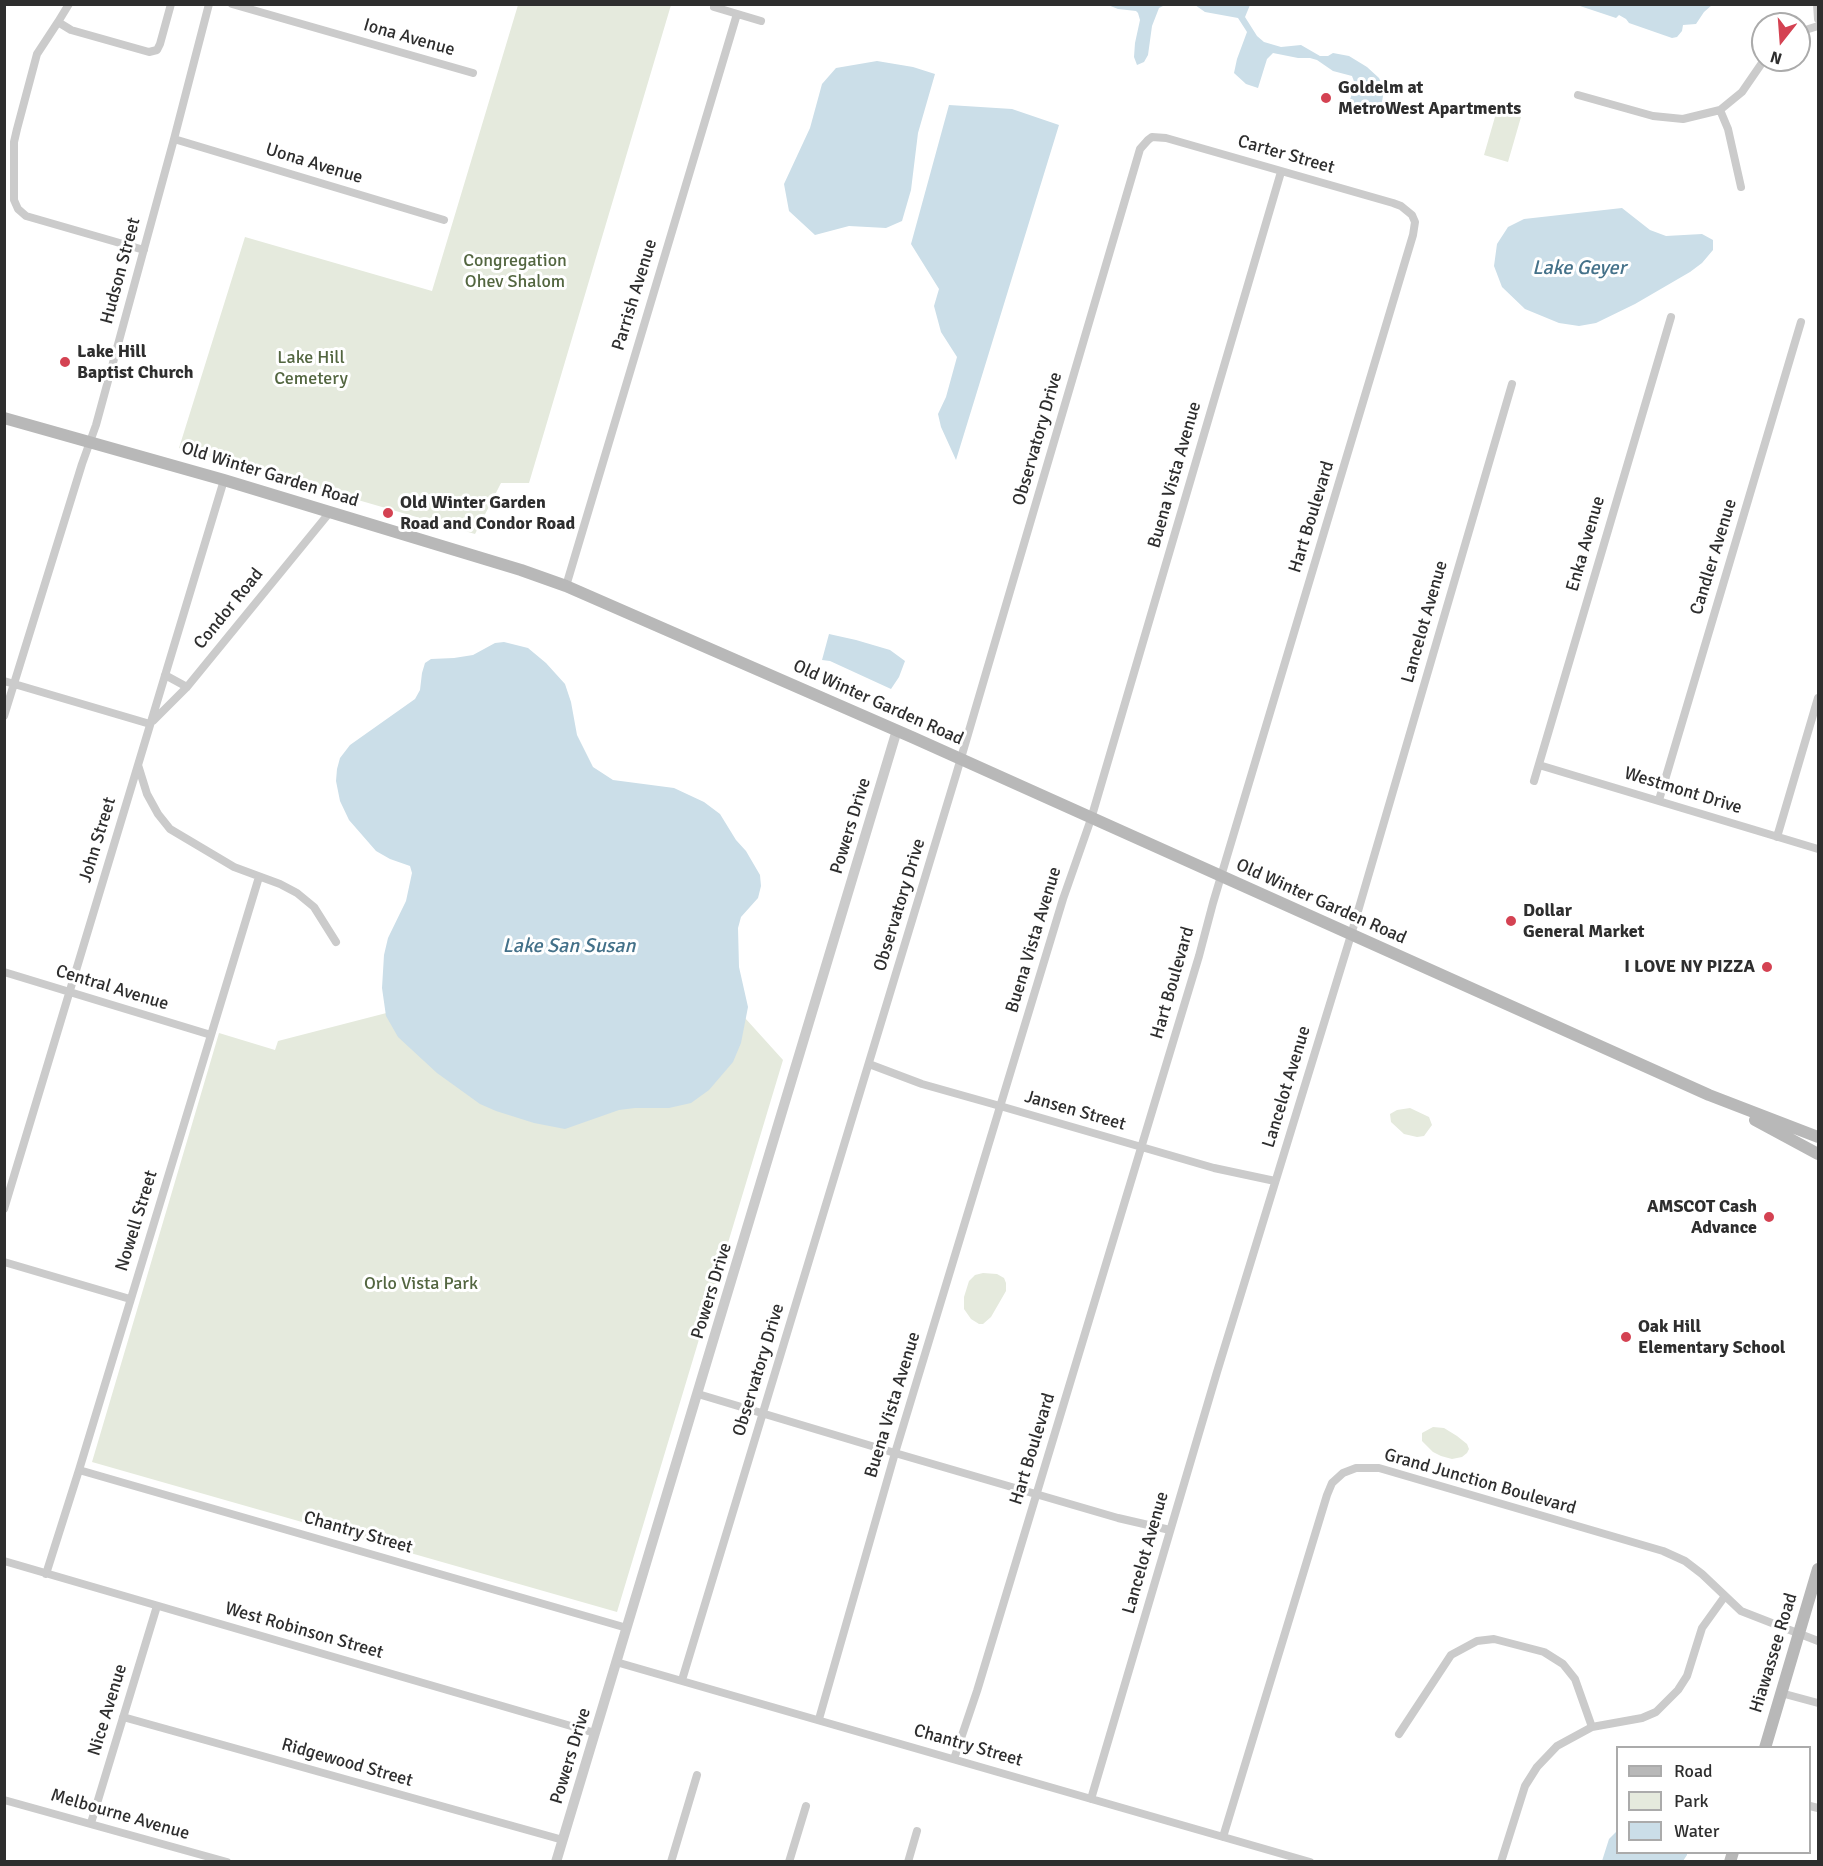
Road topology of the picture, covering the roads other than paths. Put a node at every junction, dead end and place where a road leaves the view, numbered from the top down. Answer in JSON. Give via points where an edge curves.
{"nodes":[{"id":1,"x":69,"y":4,"type":"edge"},
{"id":2,"x":171,"y":4,"type":"edge"},
{"id":3,"x":209,"y":4,"type":"edge"},
{"id":4,"x":232,"y":4,"type":"edge"},
{"id":5,"x":1817,"y":4,"type":"edge"},
{"id":6,"x":714,"y":7,"type":"dead end"},
{"id":7,"x":737,"y":14,"type":"junction"},
{"id":8,"x":1818,"y":19,"type":"edge"},
{"id":9,"x":57,"y":21,"type":"junction"},
{"id":10,"x":761,"y":21,"type":"dead end"},
{"id":11,"x":1756,"y":72,"type":"edge"},
{"id":12,"x":473,"y":73,"type":"dead end"},
{"id":13,"x":1578,"y":95,"type":"dead end"},
{"id":14,"x":1720,"y":110,"type":"junction"},
{"id":15,"x":174,"y":139,"type":"junction"},
{"id":16,"x":1148,"y":140,"type":"joint"},
{"id":17,"x":1281,"y":172,"type":"junction"},
{"id":18,"x":1741,"y":187,"type":"dead end"},
{"id":19,"x":1412,"y":215,"type":"joint"},
{"id":20,"x":444,"y":220,"type":"dead end"},
{"id":21,"x":144,"y":250,"type":"junction"},
{"id":22,"x":1671,"y":317,"type":"dead end"},
{"id":23,"x":1801,"y":322,"type":"dead end"},
{"id":24,"x":1512,"y":384,"type":"dead end"},
{"id":25,"x":4,"y":418,"type":"edge"},
{"id":26,"x":90,"y":441,"type":"junction"},
{"id":27,"x":224,"y":480,"type":"junction"},
{"id":28,"x":330,"y":512,"type":"junction"},
{"id":29,"x":566,"y":586,"type":"junction"},
{"id":30,"x":165,"y":675,"type":"junction"},
{"id":31,"x":4,"y":681,"type":"edge"},
{"id":32,"x":14,"y":684,"type":"junction"},
{"id":33,"x":187,"y":687,"type":"junction"},
{"id":34,"x":1818,"y":698,"type":"edge"},
{"id":35,"x":4,"y":716,"type":"edge"},
{"id":36,"x":150,"y":724,"type":"junction"},
{"id":37,"x":897,"y":730,"type":"junction"},
{"id":38,"x":961,"y":759,"type":"junction"},
{"id":39,"x":138,"y":764,"type":"junction"},
{"id":40,"x":1539,"y":765,"type":"junction"},
{"id":41,"x":1534,"y":781,"type":"dead end"},
{"id":42,"x":1659,"y":800,"type":"junction"},
{"id":43,"x":1091,"y":819,"type":"junction"},
{"id":44,"x":1777,"y":837,"type":"junction"},
{"id":45,"x":1818,"y":849,"type":"edge"},
{"id":46,"x":259,"y":877,"type":"junction"},
{"id":47,"x":1222,"y":877,"type":"junction"},
{"id":48,"x":1351,"y":935,"type":"junction"},
{"id":49,"x":336,"y":942,"type":"dead end"},
{"id":50,"x":4,"y":972,"type":"edge"},
{"id":51,"x":70,"y":992,"type":"junction"},
{"id":52,"x":211,"y":1035,"type":"junction"},
{"id":53,"x":869,"y":1064,"type":"junction"},
{"id":54,"x":1708,"y":1095,"type":"junction"},
{"id":55,"x":1000,"y":1107,"type":"junction"},
{"id":56,"x":1818,"y":1137,"type":"edge"},
{"id":57,"x":1141,"y":1147,"type":"junction"},
{"id":58,"x":1818,"y":1154,"type":"edge"},
{"id":59,"x":1275,"y":1181,"type":"junction"},
{"id":60,"x":4,"y":1209,"type":"edge"},
{"id":61,"x":4,"y":1262,"type":"edge"},
{"id":62,"x":130,"y":1299,"type":"junction"},
{"id":63,"x":698,"y":1394,"type":"junction"},
{"id":64,"x":763,"y":1413,"type":"junction"},
{"id":65,"x":895,"y":1454,"type":"junction"},
{"id":66,"x":79,"y":1470,"type":"junction"},
{"id":67,"x":1037,"y":1494,"type":"junction"},
{"id":68,"x":1170,"y":1530,"type":"junction"},
{"id":69,"x":4,"y":1562,"type":"edge"},
{"id":70,"x":1818,"y":1569,"type":"edge"},
{"id":71,"x":46,"y":1574,"type":"junction"},
{"id":72,"x":1725,"y":1596,"type":"junction"},
{"id":73,"x":157,"y":1606,"type":"junction"},
{"id":74,"x":627,"y":1628,"type":"junction"},
{"id":75,"x":1798,"y":1633,"type":"junction"},
{"id":76,"x":1818,"y":1641,"type":"edge"},
{"id":77,"x":616,"y":1662,"type":"junction"},
{"id":78,"x":682,"y":1680,"type":"junction"},
{"id":79,"x":1781,"y":1693,"type":"junction"},
{"id":80,"x":1818,"y":1703,"type":"edge"},
{"id":81,"x":123,"y":1717,"type":"junction"},
{"id":82,"x":819,"y":1719,"type":"junction"},
{"id":83,"x":1592,"y":1727,"type":"junction"},
{"id":84,"x":595,"y":1733,"type":"junction"},
{"id":85,"x":1399,"y":1734,"type":"dead end"},
{"id":86,"x":1766,"y":1746,"type":"edge"},
{"id":87,"x":954,"y":1759,"type":"junction"},
{"id":88,"x":697,"y":1775,"type":"dead end"},
{"id":89,"x":1091,"y":1799,"type":"junction"},
{"id":90,"x":4,"y":1800,"type":"edge"},
{"id":91,"x":806,"y":1806,"type":"dead end"},
{"id":92,"x":91,"y":1823,"type":"junction"},
{"id":93,"x":917,"y":1831,"type":"dead end"},
{"id":94,"x":1223,"y":1837,"type":"junction"},
{"id":95,"x":563,"y":1840,"type":"junction"},
{"id":96,"x":227,"y":1862,"type":"edge"},
{"id":97,"x":556,"y":1862,"type":"edge"},
{"id":98,"x":671,"y":1862,"type":"edge"},
{"id":99,"x":789,"y":1862,"type":"edge"},
{"id":100,"x":908,"y":1862,"type":"edge"},
{"id":101,"x":1310,"y":1862,"type":"edge"},
{"id":102,"x":1502,"y":1862,"type":"edge"}],
"edges":[{"from":1,"to":9,"type":"street"},
{"from":2,"to":9,"type":"street","via":[[160,44],[157,50],[149,52],[70,30]]},
{"from":3,"to":15,"type":"street","name":"Hudson Street"},
{"from":4,"to":12,"type":"street","name":"Iona Avenue"},
{"from":5,"to":8,"type":"street"},
{"from":6,"to":7,"type":"street"},
{"from":7,"to":10,"type":"street"},
{"from":7,"to":29,"type":"street","name":"Parrish Avenue"},
{"from":9,"to":21,"type":"street","via":[[37,54],[14,142],[14,200],[26,216]]},
{"from":11,"to":14,"type":"street","via":[[1742,92]]},
{"from":13,"to":14,"type":"street","via":[[1653,116],[1683,119]]},
{"from":14,"to":18,"type":"street"},
{"from":15,"to":20,"type":"street","name":"Uona Avenue"},
{"from":15,"to":21,"type":"street","name":"Hudson Street"},
{"from":16,"to":17,"type":"street","name":"Carter Street","via":[[1166,138]]},
{"from":16,"to":38,"type":"street","name":"Observatory Drive","via":[[1140,149]]},
{"from":17,"to":19,"type":"street","name":"Carter Street","via":[[1393,202]]},
{"from":17,"to":43,"type":"street","name":"Buena Vista Avenue"},
{"from":19,"to":47,"type":"street","name":"Hart Boulevard","via":[[1413,235]]},
{"from":21,"to":26,"type":"street","name":"Hudson Street"},
{"from":22,"to":40,"type":"street","name":"Enka Avenue"},
{"from":23,"to":42,"type":"street","name":"Candler Avenue"},
{"from":24,"to":48,"type":"street","name":"Lancelot Avenue"},
{"from":25,"to":26,"type":"main road","name":"Old Winter Garden Road"},
{"from":26,"to":27,"type":"main road","name":"Old Winter Garden Road"},
{"from":26,"to":32,"type":"street","name":"Hudson Street"},
{"from":27,"to":28,"type":"main road","name":"Old Winter Garden Road"},
{"from":27,"to":30,"type":"street","name":"John Street"},
{"from":28,"to":29,"type":"main road","name":"Old Winter Garden Road"},
{"from":28,"to":33,"type":"street","name":"Condor Road"},
{"from":29,"to":37,"type":"main road","name":"Old Winter Garden Road"},
{"from":30,"to":33,"type":"street"},
{"from":30,"to":36,"type":"street","name":"John Street"},
{"from":31,"to":32,"type":"street"},
{"from":32,"to":35,"type":"street","name":"Hudson Street"},
{"from":32,"to":36,"type":"street"},
{"from":33,"to":36,"type":"street","name":"Condor Road"},
{"from":34,"to":44,"type":"street"},
{"from":36,"to":39,"type":"street","name":"John Street"},
{"from":37,"to":38,"type":"main road","name":"Old Winter Garden Road"},
{"from":37,"to":63,"type":"street","name":"Powers Drive"},
{"from":38,"to":43,"type":"main road","name":"Old Winter Garden Road"},
{"from":38,"to":53,"type":"street","name":"Observatory Drive"},
{"from":39,"to":46,"type":"street","via":[[147,794],[170,829],[234,867]]},
{"from":39,"to":51,"type":"street","name":"John Street"},
{"from":40,"to":41,"type":"street","name":"Enka Avenue"},
{"from":40,"to":42,"type":"street","name":"Westmont Drive"},
{"from":42,"to":44,"type":"street","name":"Westmont Drive"},
{"from":43,"to":47,"type":"main road","name":"Old Winter Garden Road"},
{"from":43,"to":55,"type":"street","name":"Buena Vista Avenue"},
{"from":44,"to":45,"type":"street","name":"Westmont Drive"},
{"from":46,"to":49,"type":"street","via":[[306,900]]},
{"from":46,"to":52,"type":"street","name":"Nowell Street"},
{"from":47,"to":48,"type":"main road","name":"Old Winter Garden Road"},
{"from":47,"to":57,"type":"street","name":"Hart Boulevard"},
{"from":48,"to":54,"type":"main road","name":"Old Winter Garden Road"},
{"from":48,"to":59,"type":"street","name":"Lancelot Avenue"},
{"from":50,"to":51,"type":"street","name":"Central Avenue"},
{"from":51,"to":52,"type":"street","name":"Central Avenue"},
{"from":51,"to":60,"type":"street","name":"John Street"},
{"from":52,"to":62,"type":"street","name":"Nowell Street"},
{"from":53,"to":55,"type":"street","name":"Jansen Street"},
{"from":53,"to":64,"type":"street","name":"Observatory Drive"},
{"from":54,"to":56,"type":"main road","name":"Old Winter Garden Road"},
{"from":54,"to":58,"type":"main road","name":"Old Winter Garden Road"},
{"from":55,"to":57,"type":"street","name":"Jansen Street"},
{"from":55,"to":65,"type":"street","name":"Buena Vista Avenue"},
{"from":57,"to":59,"type":"street","name":"Jansen Street"},
{"from":57,"to":67,"type":"street","name":"Hart Boulevard"},
{"from":59,"to":68,"type":"street","name":"Lancelot Avenue"},
{"from":61,"to":62,"type":"street"},
{"from":62,"to":66,"type":"street","name":"Nowell Street"},
{"from":63,"to":64,"type":"street"},
{"from":63,"to":74,"type":"street","name":"Powers Drive"},
{"from":64,"to":65,"type":"street"},
{"from":64,"to":78,"type":"street","name":"Observatory Drive"},
{"from":65,"to":67,"type":"street"},
{"from":65,"to":82,"type":"street","name":"Buena Vista Avenue"},
{"from":66,"to":71,"type":"street","name":"Nowell Street"},
{"from":66,"to":74,"type":"street","name":"Chantry Street"},
{"from":67,"to":68,"type":"street"},
{"from":67,"to":87,"type":"street","name":"Hart Boulevard"},
{"from":68,"to":89,"type":"street","name":"Lancelot Avenue"},
{"from":69,"to":71,"type":"street","name":"West Robinson Street"},
{"from":70,"to":75,"type":"main road","name":"Hiawassee Road"},
{"from":71,"to":73,"type":"street","name":"West Robinson Street"},
{"from":72,"to":75,"type":"street","name":"Grand Junction Boulevard","via":[[1741,1611]]},
{"from":72,"to":83,"type":"street","via":[[1702,1628],[1687,1676],[1656,1712]]},
{"from":72,"to":94,"type":"street","name":"Grand Junction Boulevard","via":[[1685,1561],[1663,1551],[1379,1468],[1356,1468],[1343,1473],[1332,1483],[1327,1495]]},
{"from":73,"to":81,"type":"street","name":"Nice Avenue"},
{"from":73,"to":84,"type":"street","name":"West Robinson Street"},
{"from":74,"to":77,"type":"street","name":"Powers Drive"},
{"from":75,"to":76,"type":"street","name":"Grand Junction Boulevard"},
{"from":75,"to":79,"type":"main road","name":"Hiawassee Road"},
{"from":77,"to":78,"type":"street","name":"Chantry Street"},
{"from":77,"to":84,"type":"street","name":"Powers Drive"},
{"from":78,"to":82,"type":"street","name":"Chantry Street"},
{"from":79,"to":80,"type":"street"},
{"from":79,"to":86,"type":"main road","name":"Hiawassee Road"},
{"from":81,"to":92,"type":"street","name":"Nice Avenue"},
{"from":81,"to":95,"type":"street","name":"Ridgewood Street"},
{"from":82,"to":87,"type":"street","name":"Chantry Street"},
{"from":83,"to":85,"type":"street","via":[[1575,1679],[1563,1664],[1545,1653],[1494,1639],[1477,1641],[1451,1654]]},
{"from":83,"to":102,"type":"street","via":[[1557,1746],[1537,1767],[1525,1786]]},
{"from":84,"to":95,"type":"street","name":"Powers Drive"},
{"from":87,"to":89,"type":"street","name":"Chantry Street"},
{"from":88,"to":98,"type":"street"},
{"from":89,"to":94,"type":"street","name":"Chantry Street"},
{"from":90,"to":92,"type":"street","name":"Melbourne Avenue"},
{"from":91,"to":99,"type":"street"},
{"from":92,"to":96,"type":"street","name":"Melbourne Avenue"},
{"from":93,"to":100,"type":"street"},
{"from":94,"to":101,"type":"street","name":"Chantry Street"},
{"from":95,"to":97,"type":"street","name":"Powers Drive"}]}
